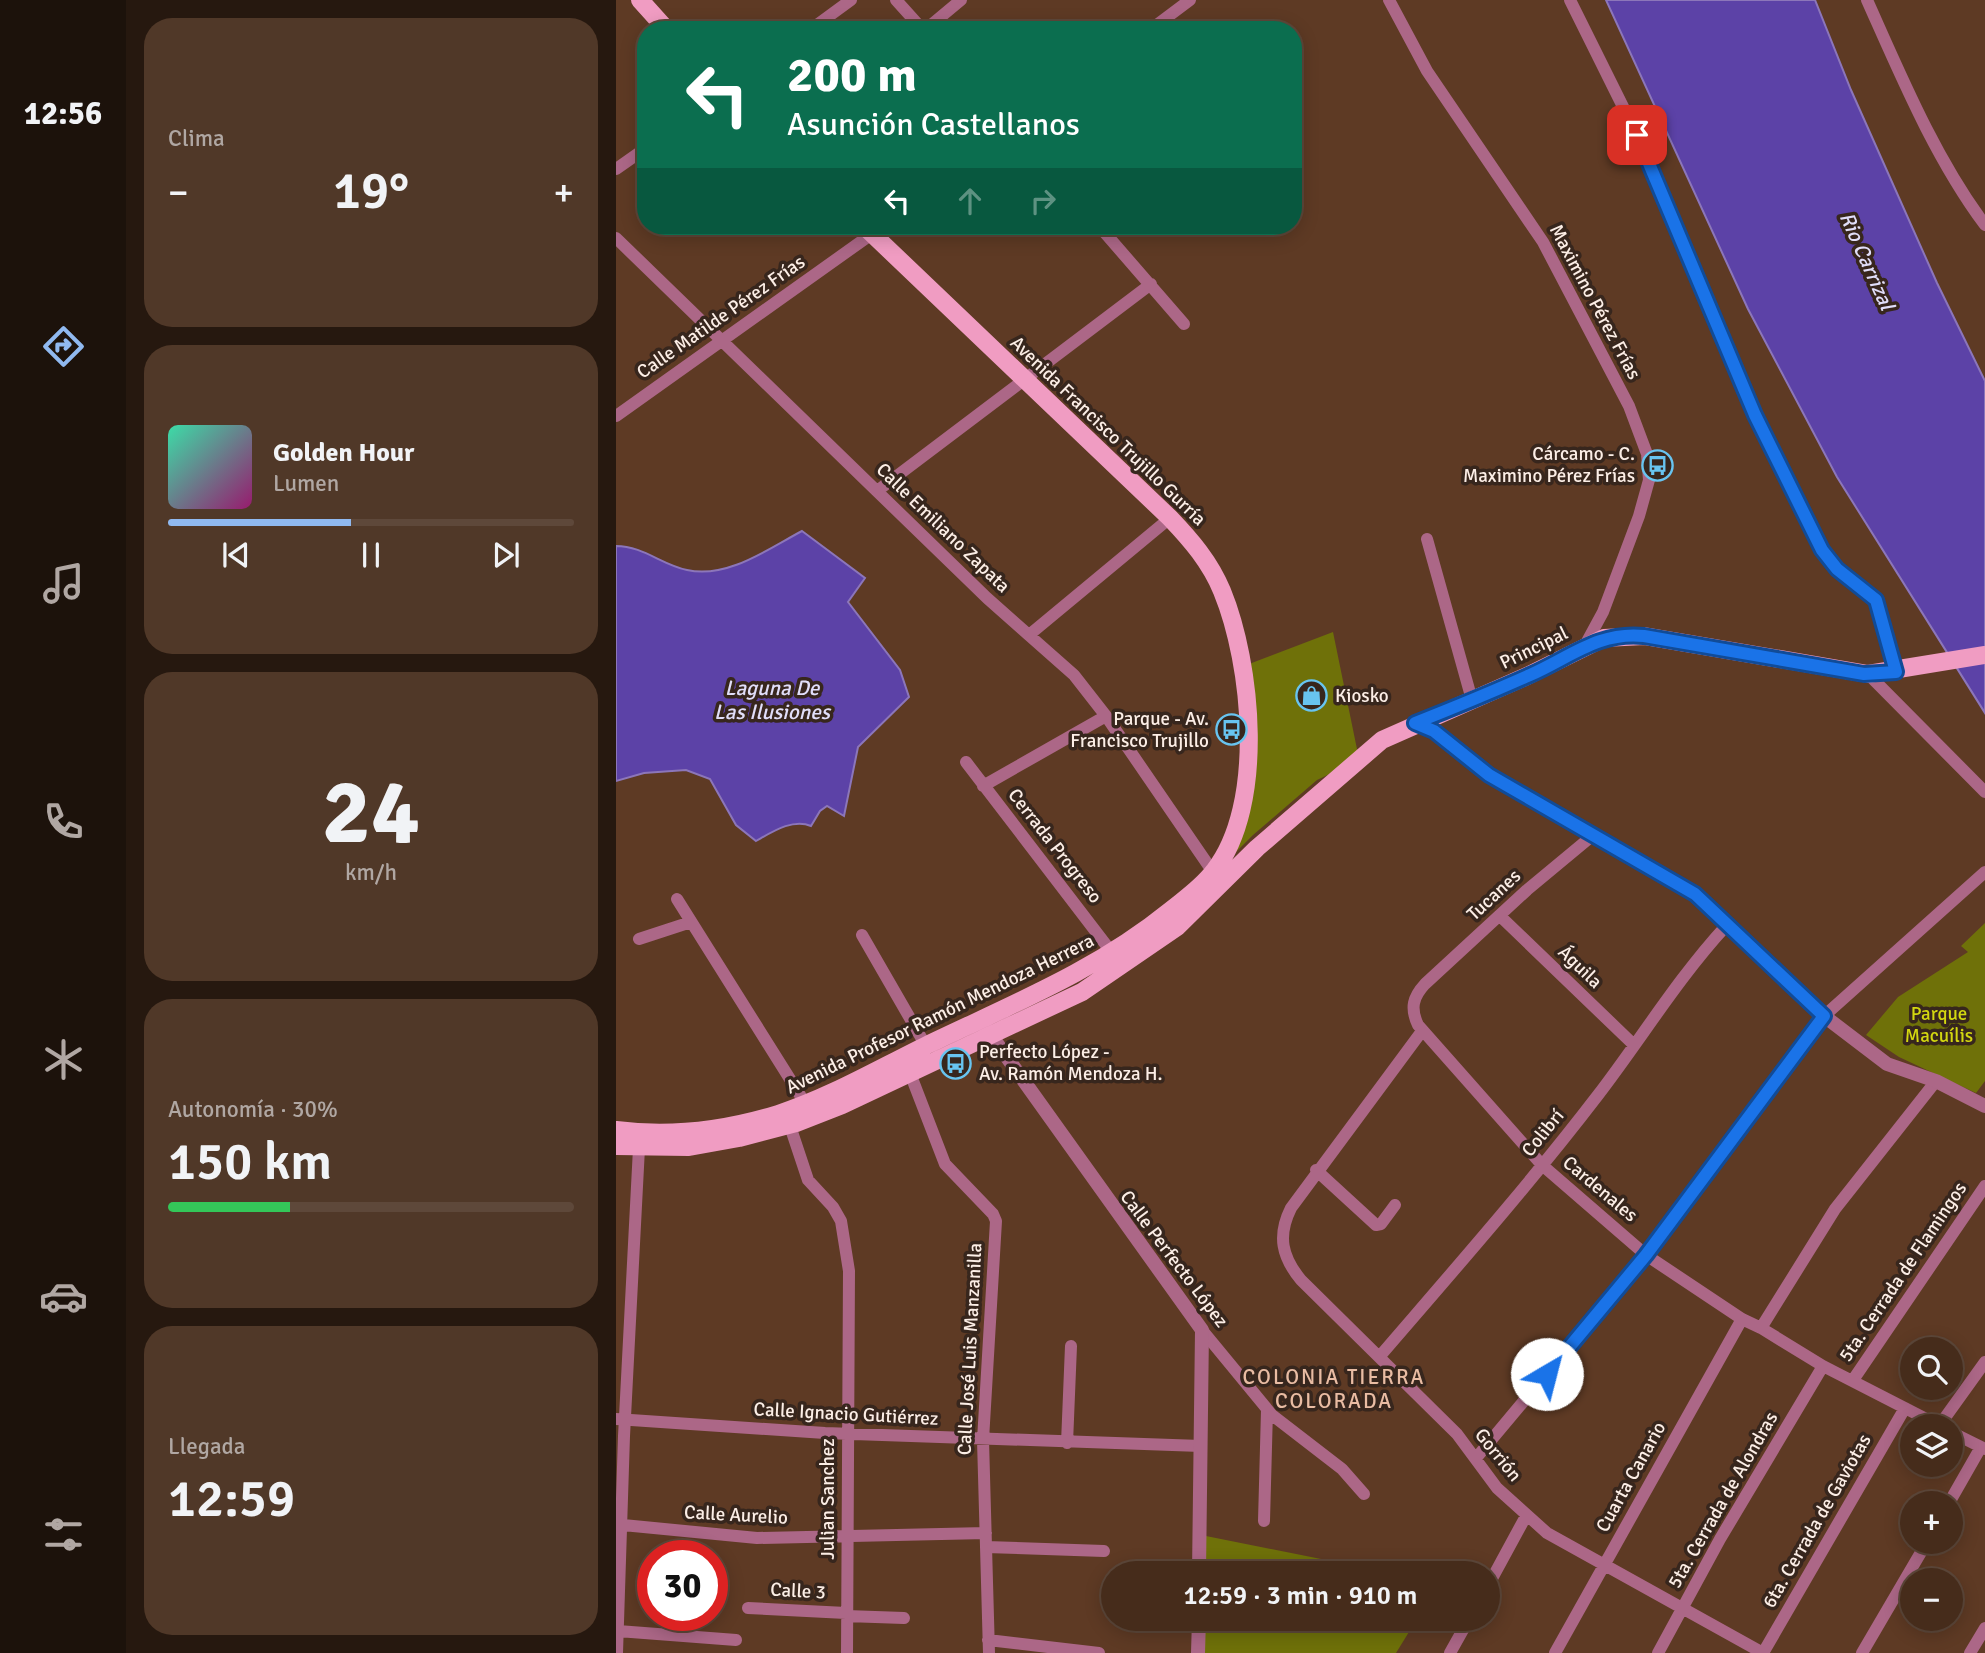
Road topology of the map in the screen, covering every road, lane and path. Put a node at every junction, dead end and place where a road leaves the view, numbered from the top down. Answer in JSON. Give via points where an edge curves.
{"nodes":[{"id":1,"x":640,"y":0,"type":"edge"},
{"id":2,"x":851,"y":0,"type":"edge"},
{"id":3,"x":896,"y":0,"type":"edge"},
{"id":4,"x":961,"y":0,"type":"edge"},
{"id":5,"x":1190,"y":0,"type":"edge"},
{"id":6,"x":1389,"y":0,"type":"edge"},
{"id":7,"x":1570,"y":0,"type":"edge"},
{"id":8,"x":1867,"y":0,"type":"edge"},
{"id":9,"x":659,"y":21,"type":"edge"},
{"id":10,"x":822,"y":21,"type":"edge"},
{"id":11,"x":916,"y":21,"type":"edge"},
{"id":12,"x":935,"y":21,"type":"edge"},
{"id":13,"x":1162,"y":21,"type":"edge"},
{"id":14,"x":637,"y":154,"type":"edge"},
{"id":15,"x":616,"y":169,"type":"edge"},
{"id":16,"x":1985,"y":225,"type":"edge"},
{"id":17,"x":863,"y":235,"type":"edge"},
{"id":18,"x":880,"y":235,"type":"edge"},
{"id":19,"x":1107,"y":235,"type":"edge"},
{"id":20,"x":616,"y":238,"type":"edge"},
{"id":21,"x":1151,"y":284,"type":"junction"},
{"id":22,"x":1184,"y":324,"type":"dead end"},
{"id":23,"x":721,"y":339,"type":"junction"},
{"id":24,"x":1025,"y":378,"type":"junction"},
{"id":25,"x":616,"y":416,"type":"edge"},
{"id":26,"x":877,"y":491,"type":"junction"},
{"id":27,"x":1170,"y":518,"type":"junction"},
{"id":28,"x":1427,"y":539,"type":"dead end"},
{"id":29,"x":1029,"y":635,"type":"junction"},
{"id":30,"x":1584,"y":647,"type":"junction"},
{"id":31,"x":1985,"y":655,"type":"edge"},
{"id":32,"x":1896,"y":672,"type":"junction"},
{"id":33,"x":1868,"y":674,"type":"junction"},
{"id":34,"x":1472,"y":700,"type":"junction"},
{"id":35,"x":1106,"y":716,"type":"junction"},
{"id":36,"x":1415,"y":723,"type":"junction"},
{"id":37,"x":966,"y":762,"type":"dead end"},
{"id":38,"x":984,"y":786,"type":"junction"},
{"id":39,"x":1985,"y":792,"type":"edge"},
{"id":40,"x":1236,"y":828,"type":"junction"},
{"id":41,"x":1592,"y":836,"type":"junction"},
{"id":42,"x":1257,"y":848,"type":"junction"},
{"id":43,"x":1213,"y":872,"type":"junction"},
{"id":44,"x":1985,"y":872,"type":"edge"},
{"id":45,"x":677,"y":899,"type":"dead end"},
{"id":46,"x":1500,"y":916,"type":"junction"},
{"id":47,"x":691,"y":922,"type":"junction"},
{"id":48,"x":1726,"y":926,"type":"junction"},
{"id":49,"x":862,"y":935,"type":"dead end"},
{"id":50,"x":639,"y":939,"type":"dead end"},
{"id":51,"x":1113,"y":954,"type":"junction"},
{"id":52,"x":1824,"y":1016,"type":"junction"},
{"id":53,"x":986,"y":1028,"type":"junction"},
{"id":54,"x":1422,"y":1031,"type":"junction"},
{"id":55,"x":1634,"y":1045,"type":"junction"},
{"id":56,"x":926,"y":1046,"type":"junction"},
{"id":57,"x":906,"y":1065,"type":"junction"},
{"id":58,"x":1936,"y":1081,"type":"junction"},
{"id":59,"x":805,"y":1103,"type":"junction"},
{"id":60,"x":1985,"y":1106,"type":"edge"},
{"id":61,"x":787,"y":1118,"type":"junction"},
{"id":62,"x":616,"y":1130,"type":"edge"},
{"id":63,"x":616,"y":1146,"type":"edge"},
{"id":64,"x":639,"y":1148,"type":"junction"},
{"id":65,"x":1542,"y":1165,"type":"junction"},
{"id":66,"x":1316,"y":1170,"type":"junction"},
{"id":67,"x":1985,"y":1186,"type":"edge"},
{"id":68,"x":1395,"y":1205,"type":"dead end"},
{"id":69,"x":1646,"y":1255,"type":"junction"},
{"id":70,"x":1742,"y":1319,"type":"junction"},
{"id":71,"x":1761,"y":1328,"type":"junction"},
{"id":72,"x":1202,"y":1330,"type":"junction"},
{"id":73,"x":1071,"y":1346,"type":"dead end"},
{"id":74,"x":1380,"y":1356,"type":"junction"},
{"id":75,"x":1985,"y":1362,"type":"edge"},
{"id":76,"x":1823,"y":1366,"type":"junction"},
{"id":77,"x":1853,"y":1380,"type":"junction"},
{"id":78,"x":1905,"y":1408,"type":"junction"},
{"id":79,"x":1267,"y":1410,"type":"junction"},
{"id":80,"x":1917,"y":1414,"type":"edge"},
{"id":81,"x":1948,"y":1414,"type":"edge"},
{"id":82,"x":620,"y":1419,"type":"edge"},
{"id":83,"x":847,"y":1434,"type":"junction"},
{"id":84,"x":1963,"y":1438,"type":"edge"},
{"id":85,"x":983,"y":1440,"type":"junction"},
{"id":86,"x":1067,"y":1443,"type":"junction"},
{"id":87,"x":1201,"y":1446,"type":"junction"},
{"id":88,"x":1983,"y":1448,"type":"edge"},
{"id":89,"x":1477,"y":1457,"type":"junction"},
{"id":90,"x":1956,"y":1491,"type":"edge"},
{"id":91,"x":1364,"y":1494,"type":"dead end"},
{"id":92,"x":1526,"y":1516,"type":"junction"},
{"id":93,"x":1265,"y":1521,"type":"dead end"},
{"id":94,"x":623,"y":1525,"type":"junction"},
{"id":95,"x":986,"y":1533,"type":"junction"},
{"id":96,"x":847,"y":1536,"type":"junction"},
{"id":97,"x":986,"y":1547,"type":"junction"},
{"id":98,"x":1104,"y":1551,"type":"dead end"},
{"id":99,"x":1920,"y":1554,"type":"edge"},
{"id":100,"x":1199,"y":1561,"type":"edge"},
{"id":101,"x":1500,"y":1564,"type":"edge"},
{"id":102,"x":1605,"y":1564,"type":"junction"},
{"id":103,"x":748,"y":1608,"type":"dead end"},
{"id":104,"x":1682,"y":1609,"type":"junction"},
{"id":105,"x":846,"y":1614,"type":"junction"},
{"id":106,"x":904,"y":1618,"type":"dead end"},
{"id":107,"x":1985,"y":1628,"type":"edge"},
{"id":108,"x":618,"y":1631,"type":"junction"},
{"id":109,"x":1199,"y":1631,"type":"edge"},
{"id":110,"x":1462,"y":1631,"type":"edge"},
{"id":111,"x":736,"y":1640,"type":"dead end"},
{"id":112,"x":988,"y":1646,"type":"edge"},
{"id":113,"x":617,"y":1653,"type":"edge"},
{"id":114,"x":847,"y":1653,"type":"edge"},
{"id":115,"x":1099,"y":1653,"type":"edge"},
{"id":116,"x":1198,"y":1653,"type":"edge"},
{"id":117,"x":1450,"y":1653,"type":"edge"},
{"id":118,"x":1555,"y":1653,"type":"edge"},
{"id":119,"x":1658,"y":1653,"type":"edge"},
{"id":120,"x":1763,"y":1653,"type":"edge"},
{"id":121,"x":1863,"y":1653,"type":"edge"},
{"id":122,"x":1970,"y":1653,"type":"edge"}],
"edges":[{"from":1,"to":9,"type":"main road"},
{"from":2,"to":10,"type":"street"},
{"from":3,"to":11,"type":"street"},
{"from":4,"to":12,"type":"street"},
{"from":5,"to":13,"type":"street"},
{"from":6,"to":30,"type":"street","name":"Maximino Pérez Frías","via":[[1426,71],[1553,260],[1629,406],[1647,454],[1649,480],[1639,516],[1603,612]]},
{"from":7,"to":32,"type":"street","via":[[1644,149],[1755,415],[1803,514],[1837,569],[1876,600]]},
{"from":8,"to":16,"type":"street","via":[[1967,202]]},
{"from":14,"to":15,"type":"street"},
{"from":17,"to":23,"type":"street","name":"Calle Matilde Pérez Frías"},
{"from":18,"to":24,"type":"main road","name":"Avenida Francisco Trujillo Gurría"},
{"from":19,"to":21,"type":"street"},
{"from":20,"to":23,"type":"street","name":"Calle Emiliano Zapata"},
{"from":21,"to":22,"type":"street"},
{"from":21,"to":24,"type":"street"},
{"from":23,"to":25,"type":"street","name":"Calle Matilde Pérez Frías"},
{"from":23,"to":26,"type":"street","name":"Calle Emiliano Zapata"},
{"from":24,"to":26,"type":"street"},
{"from":24,"to":27,"type":"main road","name":"Avenida Francisco Trujillo Gurría"},
{"from":26,"to":29,"type":"street","name":"Calle Emiliano Zapata"},
{"from":27,"to":29,"type":"street"},
{"from":27,"to":40,"type":"main road","name":"Avenida Francisco Trujillo Gurría","via":[[1213,572],[1237,640],[1247,754]]},
{"from":28,"to":34,"type":"street"},
{"from":29,"to":35,"type":"street","name":"Calle Emiliano Zapata","via":[[1074,675]]},
{"from":30,"to":33,"type":"main road","name":"Principal","via":[[1614,635],[1644,636]]},
{"from":30,"to":34,"type":"main road","name":"Principal"},
{"from":31,"to":32,"type":"main road","name":"Principal"},
{"from":32,"to":33,"type":"main road","name":"Principal"},
{"from":33,"to":39,"type":"street"},
{"from":34,"to":36,"type":"main road","name":"Principal"},
{"from":35,"to":38,"type":"street"},
{"from":35,"to":43,"type":"street","name":"Calle Emiliano Zapata"},
{"from":36,"to":41,"type":"street","via":[[1434,731],[1489,775]]},
{"from":36,"to":42,"type":"main road","name":"Principal","via":[[1382,740]]},
{"from":37,"to":38,"type":"street","name":"Cerrada Progreso"},
{"from":38,"to":51,"type":"street","name":"Cerrada Progreso"},
{"from":40,"to":42,"type":"main road","via":[[1240,844]]},
{"from":40,"to":43,"type":"main road","name":"Avenida Francisco Trujillo Gurría"},
{"from":41,"to":46,"type":"street","name":"Tucanes"},
{"from":41,"to":48,"type":"street","via":[[1695,894]]},
{"from":42,"to":53,"type":"main road","name":"Avenida Profesor Ramón Mendoza Herrera","via":[[1195,911],[1123,967],[1082,992]]},
{"from":43,"to":51,"type":"main road","name":"Avenida Profesor Ramón Mendoza Herrera"},
{"from":44,"to":52,"type":"street"},
{"from":45,"to":47,"type":"street"},
{"from":46,"to":54,"type":"street","name":"Tucanes","via":[[1416,995],[1413,1009]]},
{"from":46,"to":55,"type":"street","name":"Águila"},
{"from":47,"to":50,"type":"street"},
{"from":47,"to":59,"type":"street"},
{"from":48,"to":52,"type":"street"},
{"from":48,"to":55,"type":"street","name":"Colibrí","via":[[1699,955]]},
{"from":49,"to":56,"type":"street"},
{"from":51,"to":53,"type":"main road","name":"Avenida Profesor Ramón Mendoza Herrera"},
{"from":52,"to":58,"type":"street","via":[[1887,1064]]},
{"from":52,"to":69,"type":"street"},
{"from":53,"to":56,"type":"main road","name":"Avenida Profesor Ramón Mendoza Herrera"},
{"from":53,"to":57,"type":"main road","name":"Avenida Profesor Ramón Mendoza Herrera"},
{"from":53,"to":72,"type":"street","name":"Calle Perfecto López"},
{"from":54,"to":65,"type":"street","name":"Cardenales"},
{"from":54,"to":66,"type":"street"},
{"from":55,"to":65,"type":"street","name":"Colibrí"},
{"from":56,"to":57,"type":"main road","name":"Avenida Profesor Ramón Mendoza Herrera"},
{"from":57,"to":59,"type":"main road","name":"Avenida Profesor Ramón Mendoza Herrera"},
{"from":57,"to":61,"type":"main road","name":"Avenida Profesor Ramón Mendoza Herrera","via":[[842,1105]]},
{"from":57,"to":85,"type":"street","name":"Calle José Luis Manzanilla","via":[[945,1164],[996,1221]]},
{"from":58,"to":60,"type":"street"},
{"from":58,"to":71,"type":"street","via":[[1835,1209]]},
{"from":59,"to":61,"type":"main road","name":"Avenida Profesor Ramón Mendoza Herrera"},
{"from":61,"to":62,"type":"main road","name":"Avenida Profesor Ramón Mendoza Herrera","via":[[674,1132]]},
{"from":61,"to":64,"type":"main road","name":"Avenida Profesor Ramón Mendoza Herrera","via":[[715,1144]]},
{"from":61,"to":83,"type":"street","name":"Julian Sanchez","via":[[808,1180],[839,1215],[844,1235],[851,1295]]},
{"from":63,"to":64,"type":"main road","name":"Avenida Profesor Ramón Mendoza Herrera"},
{"from":64,"to":82,"type":"street"},
{"from":65,"to":69,"type":"street","name":"Cardenales"},
{"from":65,"to":74,"type":"street","name":"Colibrí"},
{"from":66,"to":68,"type":"street","via":[[1376,1225]]},
{"from":66,"to":74,"type":"street","name":"Gorrión","via":[[1291,1208],[1282,1232],[1288,1262]]},
{"from":67,"to":77,"type":"street","name":"5ta. Cerrada de Flamingos"},
{"from":69,"to":70,"type":"street","name":"Cardenales"},
{"from":69,"to":89,"type":"street"},
{"from":70,"to":71,"type":"street","name":"Cardenales"},
{"from":70,"to":102,"type":"street","name":"Cuarta Canario"},
{"from":71,"to":76,"type":"street","name":"Cardenales"},
{"from":72,"to":79,"type":"street","name":"Calle Perfecto López"},
{"from":72,"to":87,"type":"street"},
{"from":73,"to":86,"type":"street"},
{"from":74,"to":89,"type":"street","name":"Gorrión"},
{"from":75,"to":81,"type":"street"},
{"from":76,"to":77,"type":"street","name":"Cardenales"},
{"from":76,"to":104,"type":"street","name":"5ta. Cerrada de Alondras"},
{"from":77,"to":78,"type":"street","name":"Cardenales"},
{"from":78,"to":80,"type":"street","name":"Cardenales"},
{"from":78,"to":120,"type":"street","name":"6ta. Cerrada de Gaviotas"},
{"from":79,"to":91,"type":"street","name":"Calle Perfecto López","via":[[1342,1469]]},
{"from":79,"to":93,"type":"street"},
{"from":82,"to":83,"type":"street","name":"Calle Ignacio Gutiérrez"},
{"from":82,"to":94,"type":"street"},
{"from":83,"to":85,"type":"street","name":"Calle Ignacio Gutiérrez"},
{"from":83,"to":96,"type":"street","name":"Julian Sanchez"},
{"from":84,"to":88,"type":"street"},
{"from":85,"to":86,"type":"street","name":"Calle Ignacio Gutiérrez"},
{"from":85,"to":95,"type":"street","name":"Calle José Luis Manzanilla"},
{"from":86,"to":87,"type":"street","name":"Calle Ignacio Gutiérrez"},
{"from":87,"to":100,"type":"street"},
{"from":88,"to":90,"type":"street"},
{"from":89,"to":92,"type":"street","name":"Gorrión","via":[[1491,1482]]},
{"from":92,"to":101,"type":"street"},
{"from":92,"to":102,"type":"street","name":"Gorrión","via":[[1547,1533]]},
{"from":94,"to":96,"type":"street","name":"Calle Aurelio","via":[[738,1537]]},
{"from":94,"to":108,"type":"street"},
{"from":95,"to":96,"type":"street","name":"Calle Aurelio"},
{"from":95,"to":97,"type":"street","name":"Calle José Luis Manzanilla"},
{"from":96,"to":105,"type":"street","name":"Julian Sanchez"},
{"from":97,"to":98,"type":"street"},
{"from":97,"to":112,"type":"street","name":"Calle José Luis Manzanilla"},
{"from":99,"to":121,"type":"street"},
{"from":102,"to":104,"type":"street","name":"Gorrión"},
{"from":102,"to":118,"type":"street","name":"Cuarta Canario"},
{"from":103,"to":105,"type":"street","name":"Calle 3"},
{"from":104,"to":119,"type":"street","name":"5ta. Cerrada de Alondras"},
{"from":104,"to":120,"type":"street","name":"Gorrión"},
{"from":105,"to":106,"type":"street","name":"Calle 3"},
{"from":105,"to":114,"type":"street","name":"Julian Sanchez"},
{"from":107,"to":122,"type":"street"},
{"from":108,"to":111,"type":"street"},
{"from":108,"to":113,"type":"street"},
{"from":109,"to":116,"type":"street"},
{"from":110,"to":117,"type":"street"},
{"from":112,"to":115,"type":"street"}]}
